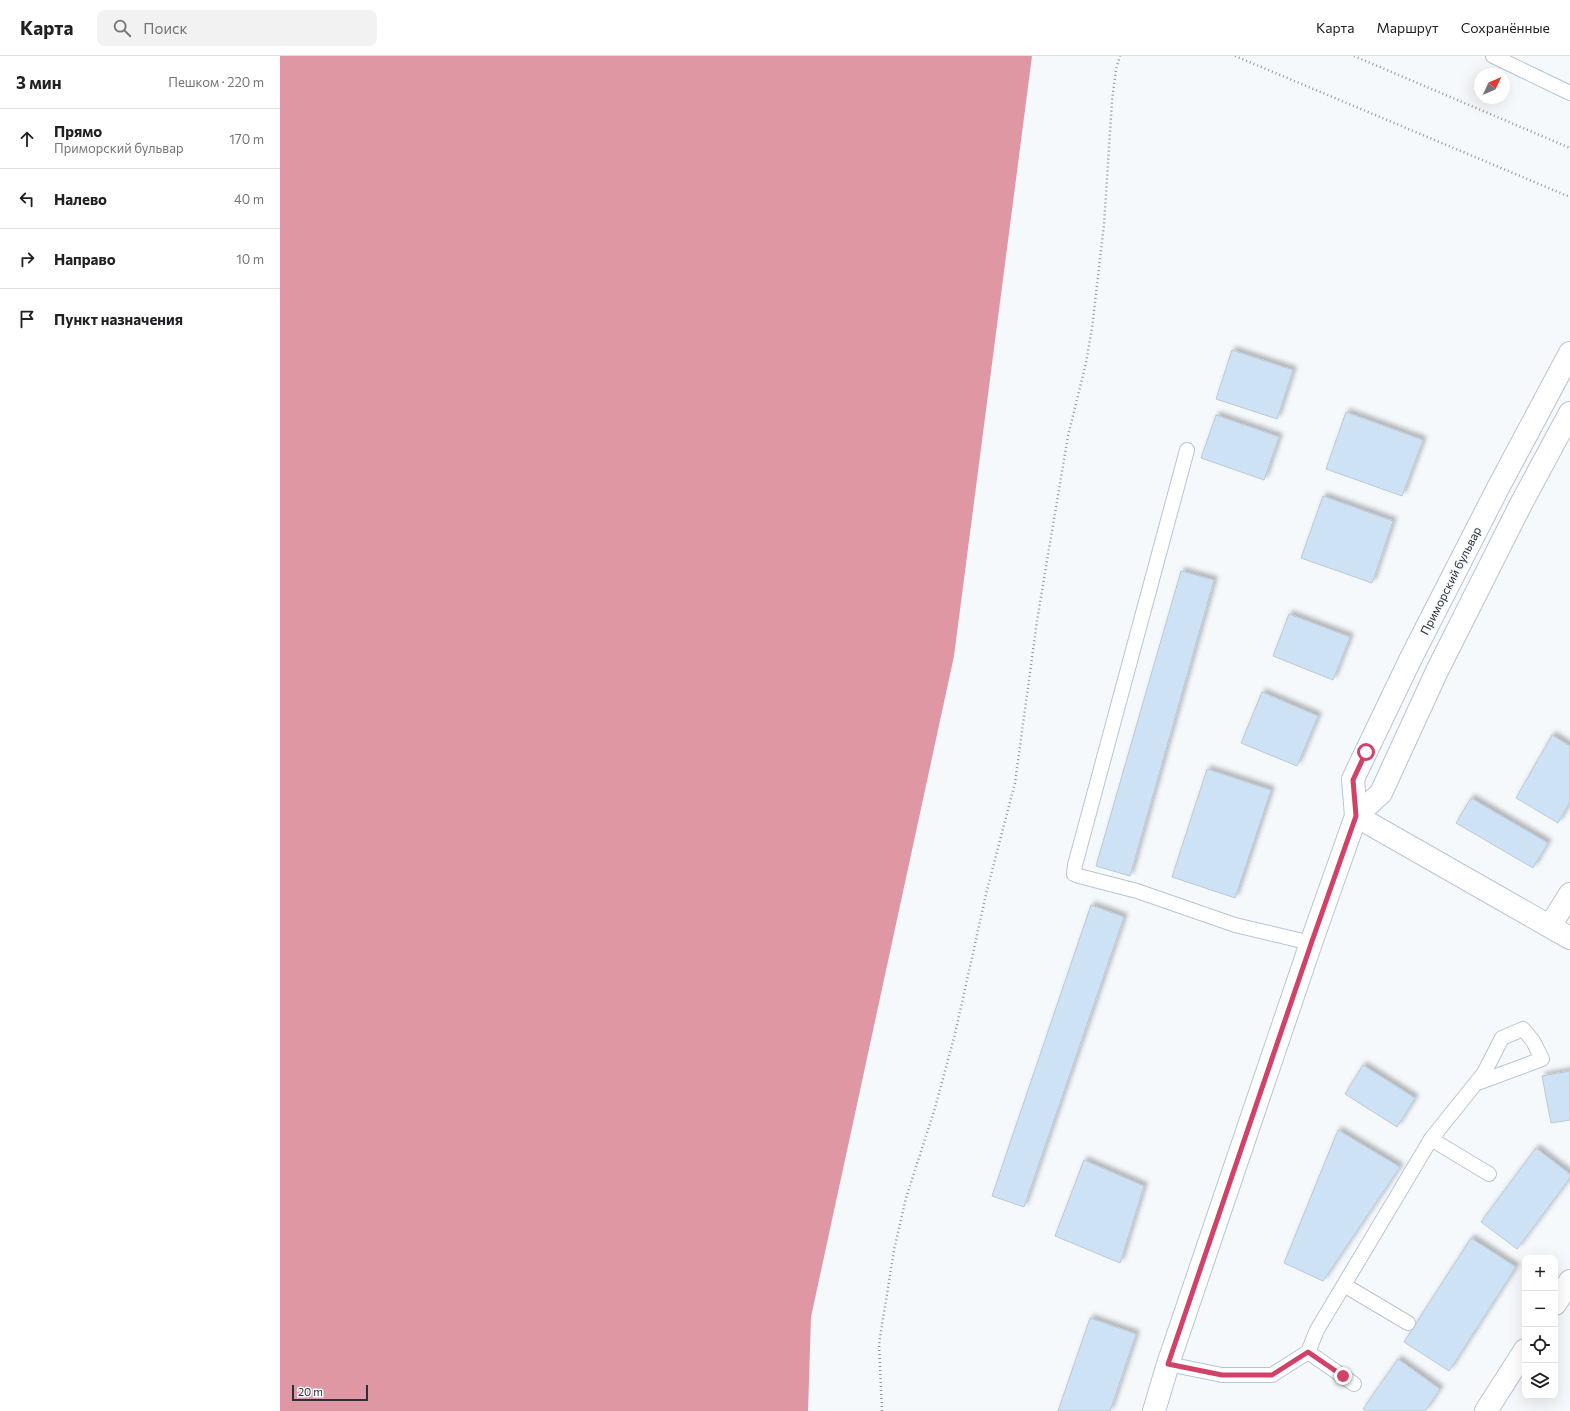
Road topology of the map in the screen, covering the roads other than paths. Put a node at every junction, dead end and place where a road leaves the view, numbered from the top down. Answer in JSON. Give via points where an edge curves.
{"nodes":[{"id":1,"x":1492,"y":56,"type":"edge"},
{"id":2,"x":1570,"y":93,"type":"edge"},
{"id":3,"x":1570,"y":353,"type":"edge"},
{"id":4,"x":1570,"y":413,"type":"edge"},
{"id":5,"x":1187,"y":450,"type":"dead end"},
{"id":6,"x":1356,"y":816,"type":"junction"},
{"id":7,"x":1570,"y":894,"type":"edge"},
{"id":8,"x":1550,"y":926,"type":"junction"},
{"id":9,"x":1570,"y":938,"type":"edge"},
{"id":10,"x":1311,"y":944,"type":"junction"},
{"id":11,"x":1475,"y":1084,"type":"junction"},
{"id":12,"x":1431,"y":1139,"type":"junction"},
{"id":13,"x":1488,"y":1174,"type":"dead end"},
{"id":14,"x":1570,"y":1281,"type":"edge"},
{"id":15,"x":1344,"y":1285,"type":"junction"},
{"id":16,"x":1558,"y":1299,"type":"edge"},
{"id":17,"x":1408,"y":1323,"type":"dead end"},
{"id":18,"x":1308,"y":1352,"type":"junction"},
{"id":19,"x":1522,"y":1355,"type":"edge"},
{"id":20,"x":1168,"y":1364,"type":"junction"},
{"id":21,"x":1354,"y":1384,"type":"dead end"},
{"id":22,"x":1154,"y":1411,"type":"edge"},
{"id":23,"x":1486,"y":1411,"type":"edge"}],
"edges":[{"from":1,"to":2,"type":"lane"},
{"from":3,"to":6,"type":"street","name":"Приморский бульвар","via":[[1412,656],[1353,780]]},
{"from":4,"to":6,"type":"street","name":"Приморский бульвар","via":[[1437,671],[1381,792]]},
{"from":5,"to":10,"type":"lane","via":[[1074,865],[1074,874],[1137,891],[1235,925]]},
{"from":6,"to":8,"type":"street"},
{"from":6,"to":10,"type":"street","name":"Приморский бульвар"},
{"from":7,"to":8,"type":"street"},
{"from":8,"to":9,"type":"street"},
{"from":10,"to":20,"type":"street","name":"Приморский бульвар"},
{"from":11,"to":11,"type":"lane","via":[[1542,1059],[1533,1041],[1523,1029],[1502,1038],[1484,1073]]},
{"from":11,"to":12,"type":"lane"},
{"from":12,"to":13,"type":"lane"},
{"from":12,"to":15,"type":"lane"},
{"from":14,"to":16,"type":"street"},
{"from":15,"to":17,"type":"lane"},
{"from":15,"to":18,"type":"lane","via":[[1317,1330]]},
{"from":18,"to":20,"type":"lane","via":[[1272,1375],[1222,1375]]},
{"from":18,"to":21,"type":"lane"},
{"from":19,"to":23,"type":"street"},
{"from":20,"to":22,"type":"street","name":"Приморский бульвар"}]}
